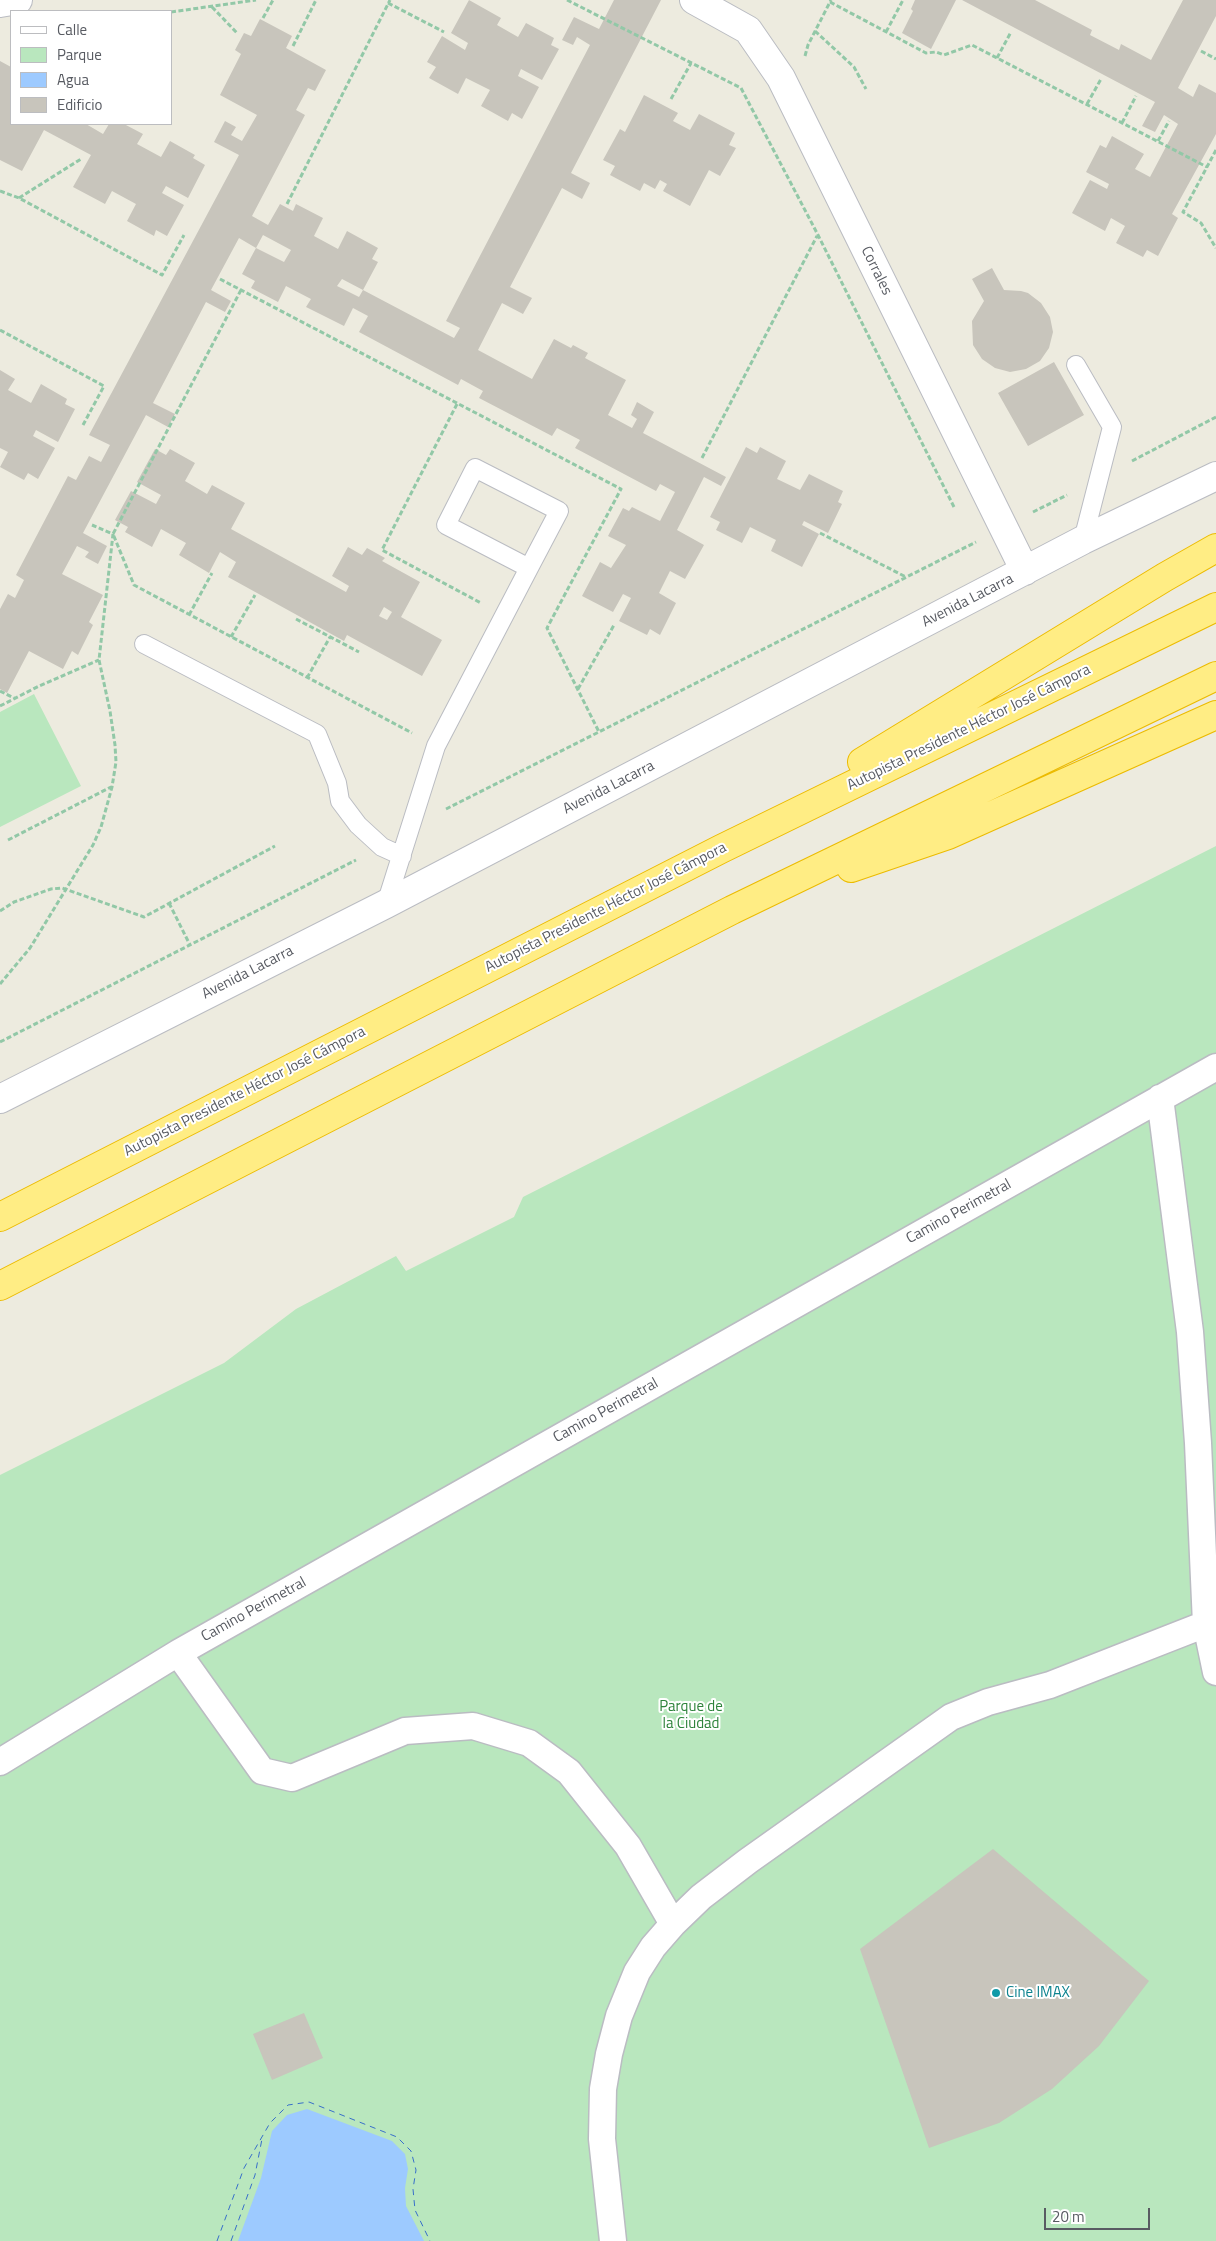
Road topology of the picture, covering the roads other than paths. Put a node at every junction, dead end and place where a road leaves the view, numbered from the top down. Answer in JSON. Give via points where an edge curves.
{"nodes":[{"id":1,"x":18,"y":0,"type":"edge"},
{"id":2,"x":694,"y":0,"type":"edge"},
{"id":3,"x":0,"y":3,"type":"edge"},
{"id":4,"x":1076,"y":365,"type":"dead end"},
{"id":5,"x":1216,"y":476,"type":"edge"},
{"id":6,"x":1083,"y":540,"type":"junction"},
{"id":7,"x":1216,"y":548,"type":"edge"},
{"id":8,"x":529,"y":568,"type":"junction"},
{"id":9,"x":1025,"y":571,"type":"junction"},
{"id":10,"x":1216,"y":607,"type":"edge"},
{"id":11,"x":144,"y":644,"type":"dead end"},
{"id":12,"x":1216,"y":676,"type":"edge"},
{"id":13,"x":1216,"y":716,"type":"edge"},
{"id":14,"x":721,"y":848,"type":"junction"},
{"id":15,"x":402,"y":856,"type":"junction"},
{"id":16,"x":386,"y":904,"type":"junction"},
{"id":17,"x":732,"y":910,"type":"junction"},
{"id":18,"x":1216,"y":1067,"type":"edge"},
{"id":19,"x":0,"y":1098,"type":"edge"},
{"id":20,"x":1160,"y":1098,"type":"junction"},
{"id":21,"x":0,"y":1217,"type":"edge"},
{"id":22,"x":0,"y":1286,"type":"edge"},
{"id":23,"x":1207,"y":1442,"type":"edge"},
{"id":24,"x":1211,"y":1622,"type":"edge"},
{"id":25,"x":178,"y":1653,"type":"junction"},
{"id":26,"x":1216,"y":1672,"type":"edge"},
{"id":27,"x":0,"y":1762,"type":"edge"},
{"id":28,"x":674,"y":1924,"type":"junction"},
{"id":29,"x":613,"y":2241,"type":"edge"}],
"edges":[{"from":1,"to":3,"type":"street"},
{"from":2,"to":9,"type":"street","name":"Corrales","via":[[748,30],[780,78]]},
{"from":4,"to":6,"type":"lane","via":[[1112,427]]},
{"from":5,"to":6,"type":"street","name":"Avenida Lacarra"},
{"from":6,"to":9,"type":"street","name":"Avenida Lacarra"},
{"from":7,"to":14,"type":"highway"},
{"from":8,"to":8,"type":"lane","via":[[559,511],[475,468],[446,525]]},
{"from":8,"to":15,"type":"lane","via":[[436,746]]},
{"from":9,"to":16,"type":"street","name":"Avenida Lacarra"},
{"from":10,"to":14,"type":"highway","name":"Autopista Presidente Héctor José Cámpora"},
{"from":11,"to":15,"type":"lane","via":[[317,734],[337,783],[340,801],[358,825],[382,846]]},
{"from":12,"to":17,"type":"highway"},
{"from":13,"to":17,"type":"highway","via":[[948,835]]},
{"from":14,"to":21,"type":"highway","name":"Autopista Presidente Héctor José Cámpora"},
{"from":15,"to":16,"type":"lane"},
{"from":16,"to":19,"type":"street","name":"Avenida Lacarra"},
{"from":17,"to":22,"type":"highway"},
{"from":18,"to":20,"type":"street","name":"Camino Perimetral"},
{"from":20,"to":23,"type":"street"},
{"from":20,"to":25,"type":"street","name":"Camino Perimetral"},
{"from":23,"to":24,"type":"street"},
{"from":24,"to":26,"type":"street"},
{"from":24,"to":28,"type":"street","via":[[1050,1686],[988,1702],[951,1717],[748,1861],[701,1897]]},
{"from":25,"to":27,"type":"street","name":"Camino Perimetral"},
{"from":25,"to":28,"type":"street","via":[[262,1771],[292,1778],[405,1731],[473,1726],[529,1743],[569,1772],[628,1846]]},
{"from":28,"to":29,"type":"street","via":[[653,1947],[637,1972],[619,2016],[609,2054],[602,2139]]}]}
